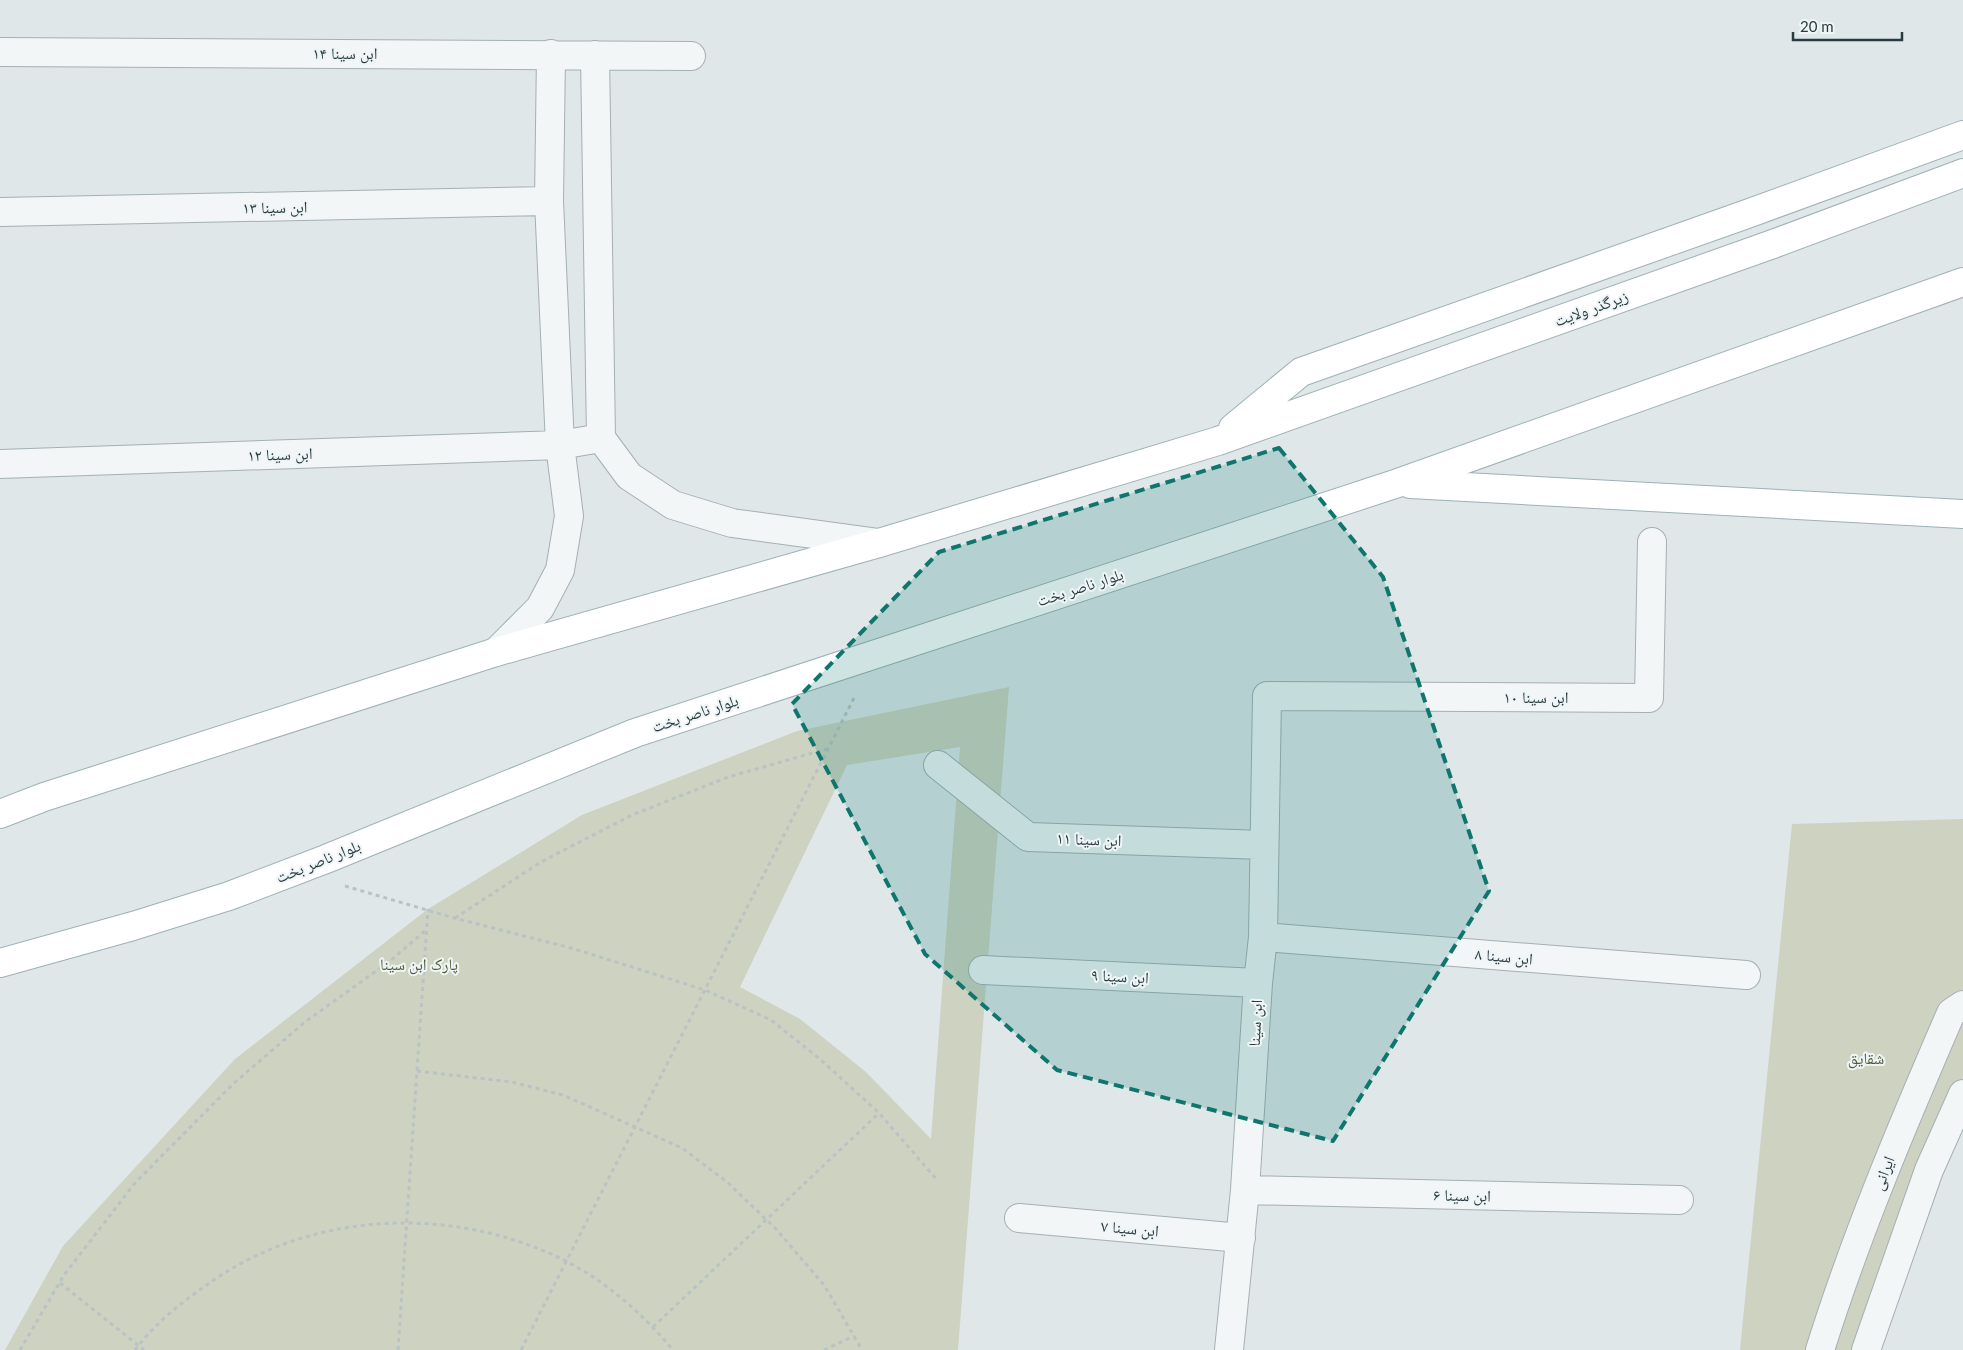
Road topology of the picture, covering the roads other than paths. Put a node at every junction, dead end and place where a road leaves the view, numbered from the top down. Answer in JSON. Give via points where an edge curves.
{"nodes":[{"id":1,"x":0,"y":52,"type":"edge"},
{"id":2,"x":551,"y":54,"type":"junction"},
{"id":3,"x":595,"y":55,"type":"junction"},
{"id":4,"x":691,"y":56,"type":"dead end"},
{"id":5,"x":1963,"y":135,"type":"edge"},
{"id":6,"x":1963,"y":172,"type":"edge"},
{"id":7,"x":549,"y":201,"type":"junction"},
{"id":8,"x":0,"y":212,"type":"edge"},
{"id":9,"x":1963,"y":282,"type":"edge"},
{"id":10,"x":601,"y":438,"type":"junction"},
{"id":11,"x":1218,"y":440,"type":"junction"},
{"id":12,"x":560,"y":445,"type":"junction"},
{"id":13,"x":0,"y":464,"type":"edge"},
{"id":14,"x":1398,"y":483,"type":"junction"},
{"id":15,"x":1963,"y":514,"type":"edge"},
{"id":16,"x":1652,"y":542,"type":"dead end"},
{"id":17,"x":878,"y":543,"type":"junction"},
{"id":18,"x":496,"y":652,"type":"junction"},
{"id":19,"x":1267,"y":696,"type":"joint"},
{"id":20,"x":938,"y":765,"type":"dead end"},
{"id":21,"x":0,"y":814,"type":"edge"},
{"id":22,"x":1264,"y":845,"type":"junction"},
{"id":23,"x":1263,"y":937,"type":"junction"},
{"id":24,"x":0,"y":963,"type":"edge"},
{"id":25,"x":983,"y":970,"type":"dead end"},
{"id":26,"x":1746,"y":975,"type":"dead end"},
{"id":27,"x":1258,"y":982,"type":"junction"},
{"id":28,"x":1963,"y":1006,"type":"edge"},
{"id":29,"x":1963,"y":1094,"type":"edge"},
{"id":30,"x":1245,"y":1190,"type":"junction"},
{"id":31,"x":1679,"y":1200,"type":"dead end"},
{"id":32,"x":1020,"y":1218,"type":"dead end"},
{"id":33,"x":1241,"y":1238,"type":"junction"},
{"id":34,"x":1229,"y":1350,"type":"edge"},
{"id":35,"x":1820,"y":1350,"type":"edge"},
{"id":36,"x":1866,"y":1350,"type":"edge"}],
"edges":[{"from":1,"to":2,"type":"street","name":"ابن سینا ۱۴"},
{"from":2,"to":3,"type":"street","name":"ابن سینا ۱۴"},
{"from":2,"to":7,"type":"street"},
{"from":3,"to":4,"type":"street","name":"ابن سینا ۱۴"},
{"from":3,"to":10,"type":"street"},
{"from":5,"to":11,"type":"main road","via":[[1301,372]]},
{"from":6,"to":11,"type":"main road","name":"زیرگذر ولایت","via":[[1773,244]]},
{"from":7,"to":8,"type":"street","name":"ابن سینا ۱۳"},
{"from":7,"to":12,"type":"street"},
{"from":9,"to":14,"type":"main road"},
{"from":10,"to":12,"type":"street","name":"ابن سینا ۱۲"},
{"from":10,"to":17,"type":"street","via":[[629,476],[673,505],[732,523]]},
{"from":11,"to":17,"type":"main road"},
{"from":12,"to":13,"type":"street","name":"ابن سینا ۱۲"},
{"from":12,"to":18,"type":"street","via":[[569,516],[560,570],[540,608]]},
{"from":14,"to":15,"type":"main road"},
{"from":14,"to":24,"type":"main road","name":"بلوار ناصر بخت","via":[[635,733],[230,896]]},
{"from":16,"to":19,"type":"street","name":"ابن سینا ۱۰","via":[[1649,698]]},
{"from":17,"to":18,"type":"main road"},
{"from":18,"to":21,"type":"main road"},
{"from":19,"to":22,"type":"street","name":"ابن سینا"},
{"from":20,"to":22,"type":"street","name":"ابن سینا ۱۱","via":[[1028,837]]},
{"from":22,"to":23,"type":"street","name":"ابن سینا"},
{"from":23,"to":26,"type":"street","name":"ابن سینا ۸"},
{"from":23,"to":27,"type":"street","name":"ابن سینا"},
{"from":25,"to":27,"type":"street","name":"ابن سینا ۹"},
{"from":27,"to":30,"type":"street","name":"ابن سینا"},
{"from":28,"to":35,"type":"street","name":"ایرانی","via":[[1950,1013],[1889,1155]]},
{"from":29,"to":36,"type":"street","via":[[1929,1170]]},
{"from":30,"to":31,"type":"street","name":"ابن سینا ۶"},
{"from":30,"to":33,"type":"street","name":"ابن سینا"},
{"from":32,"to":33,"type":"street","name":"ابن سینا ۷"},
{"from":33,"to":34,"type":"street","name":"ابن سینا"}]}
